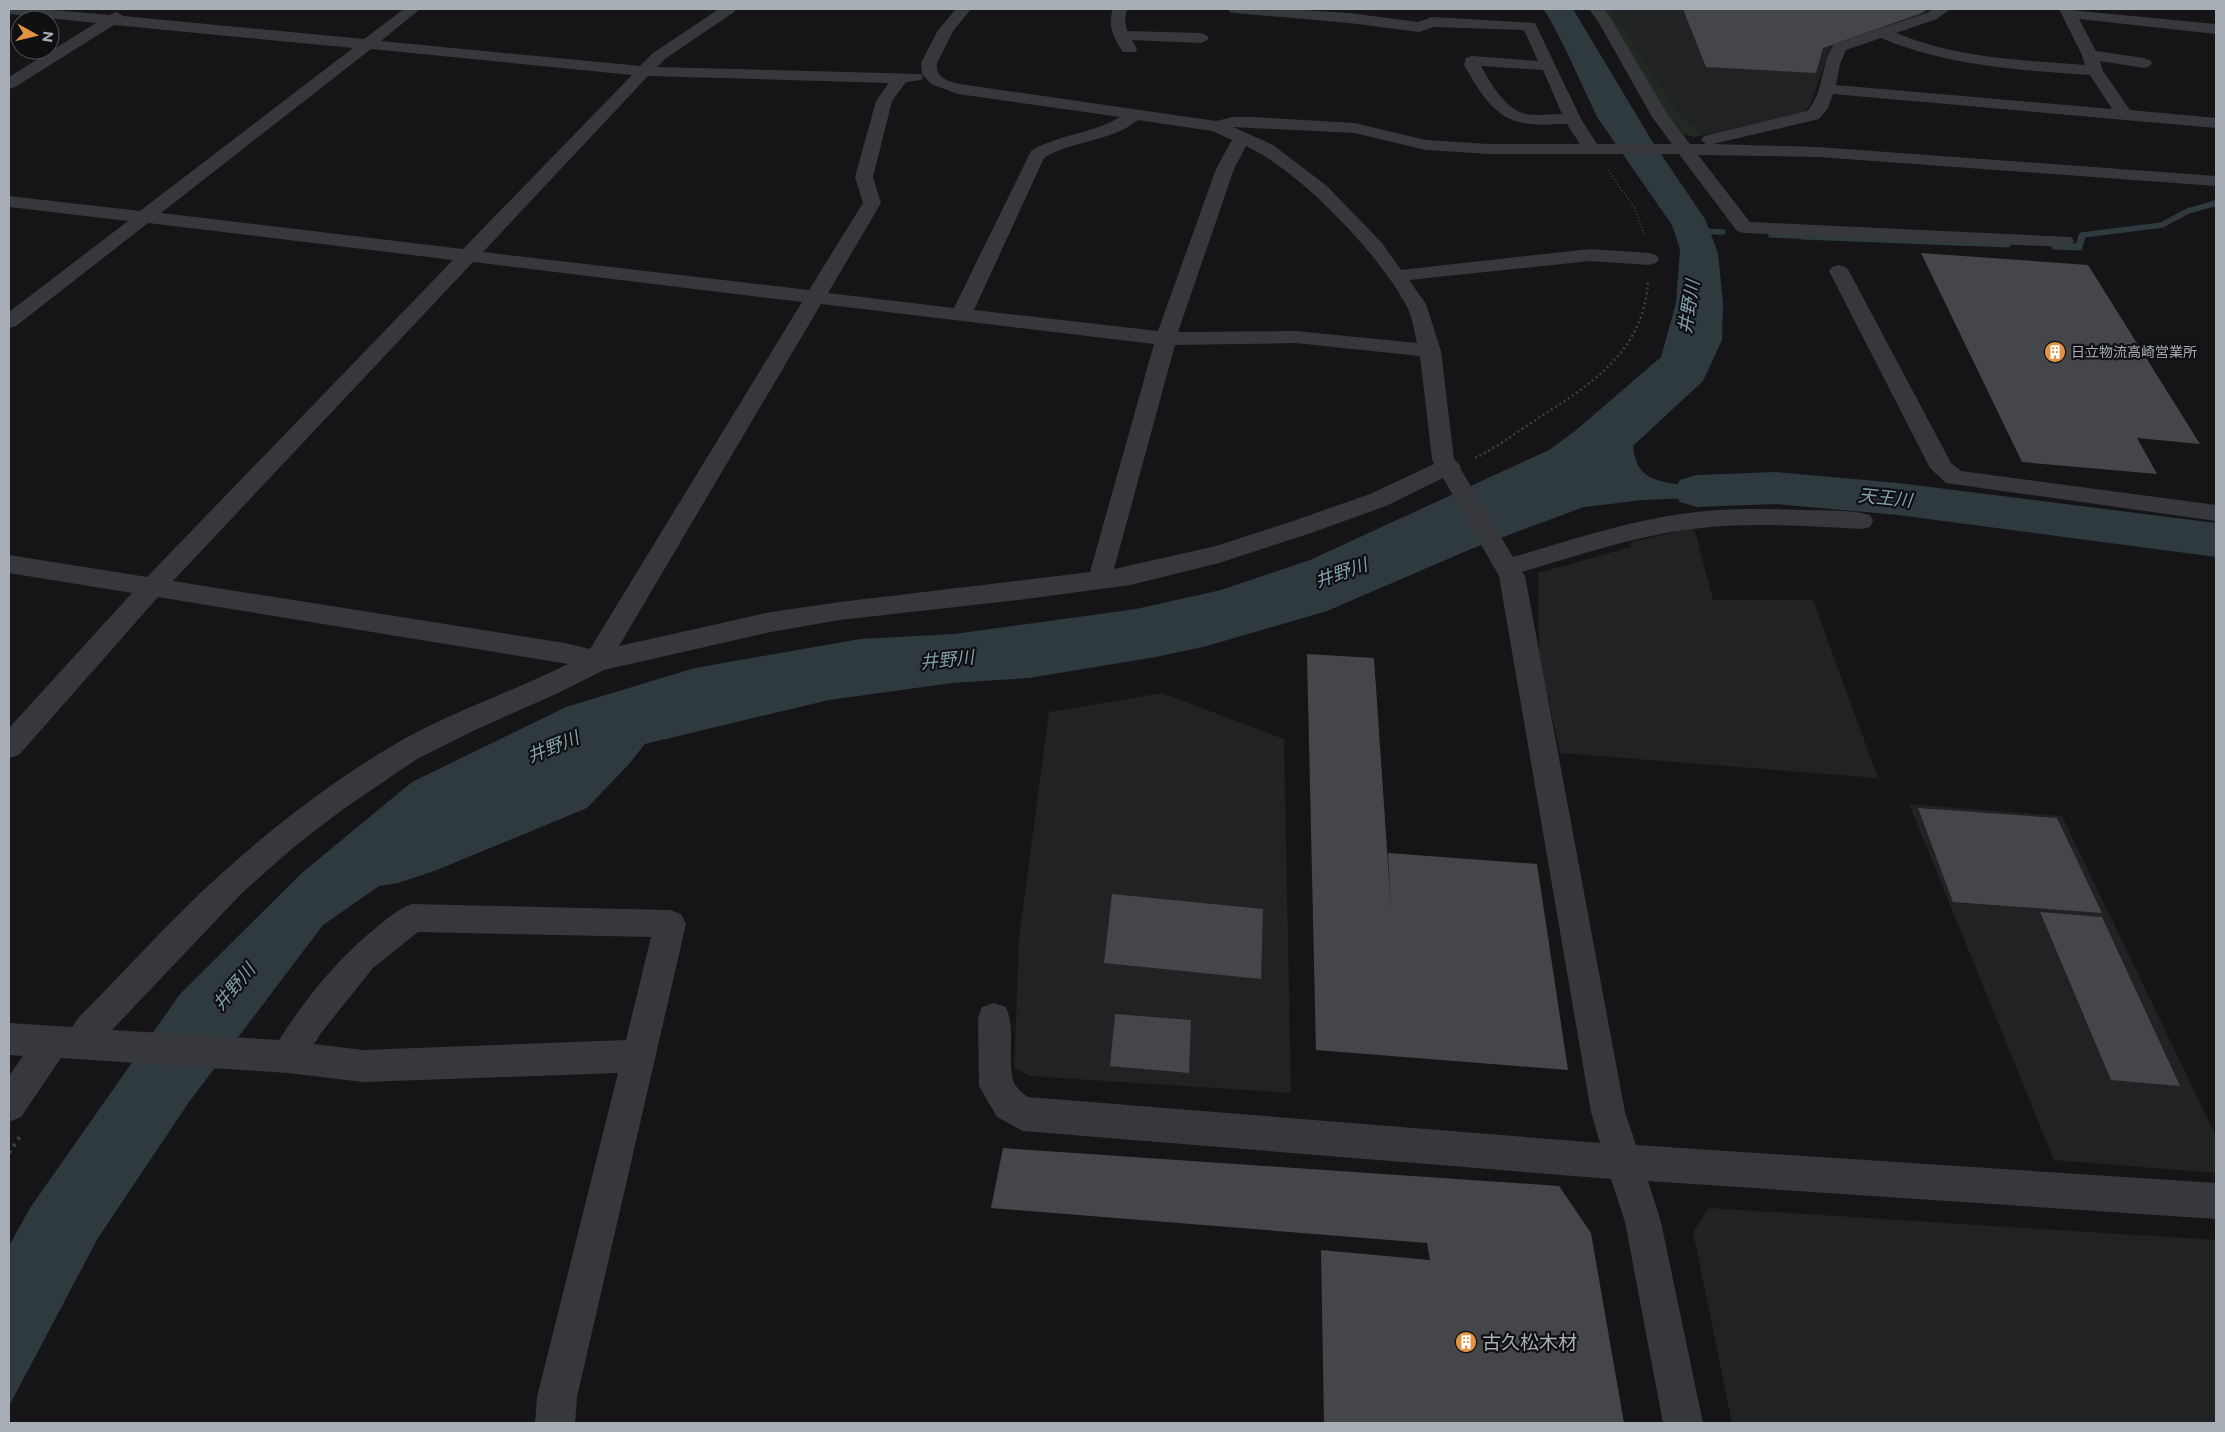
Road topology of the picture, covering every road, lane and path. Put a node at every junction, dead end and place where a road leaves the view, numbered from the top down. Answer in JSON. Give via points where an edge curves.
{"nodes":[{"id":1,"x":130,"y":9,"type":"edge"},
{"id":2,"x":413,"y":9,"type":"edge"},
{"id":3,"x":729,"y":9,"type":"edge"},
{"id":4,"x":964,"y":9,"type":"edge"},
{"id":5,"x":1120,"y":9,"type":"edge"},
{"id":6,"x":1235,"y":9,"type":"edge"},
{"id":7,"x":1596,"y":9,"type":"edge"},
{"id":8,"x":1943,"y":9,"type":"edge"},
{"id":9,"x":9,"y":10,"type":"edge"},
{"id":10,"x":2068,"y":12,"type":"edge"},
{"id":11,"x":113,"y":20,"type":"junction"},
{"id":12,"x":2216,"y":29,"type":"edge"},
{"id":13,"x":1882,"y":33,"type":"junction"},
{"id":14,"x":1120,"y":35,"type":"junction"},
{"id":15,"x":1201,"y":38,"type":"dead end"},
{"id":16,"x":367,"y":45,"type":"junction"},
{"id":17,"x":1130,"y":50,"type":"dead end"},
{"id":18,"x":2090,"y":55,"type":"junction"},
{"id":19,"x":2144,"y":63,"type":"dead end"},
{"id":20,"x":1547,"y":66,"type":"junction"},
{"id":21,"x":644,"y":71,"type":"junction"},
{"id":22,"x":2095,"y":71,"type":"junction"},
{"id":23,"x":928,"y":74,"type":"junction"},
{"id":24,"x":901,"y":78,"type":"junction"},
{"id":25,"x":9,"y":84,"type":"edge"},
{"id":26,"x":1827,"y":89,"type":"junction"},
{"id":27,"x":1136,"y":113,"type":"junction"},
{"id":28,"x":2123,"y":113,"type":"junction"},
{"id":29,"x":1573,"y":119,"type":"junction"},
{"id":30,"x":2216,"y":123,"type":"edge"},
{"id":31,"x":1216,"y":126,"type":"junction"},
{"id":32,"x":1244,"y":139,"type":"junction"},
{"id":33,"x":1680,"y":147,"type":"junction"},
{"id":34,"x":1599,"y":155,"type":"junction"},
{"id":35,"x":2216,"y":181,"type":"edge"},
{"id":36,"x":9,"y":201,"type":"edge"},
{"id":37,"x":143,"y":218,"type":"junction"},
{"id":38,"x":2064,"y":241,"type":"dead end"},
{"id":39,"x":469,"y":257,"type":"junction"},
{"id":40,"x":1649,"y":259,"type":"junction"},
{"id":41,"x":1839,"y":271,"type":"dead end"},
{"id":42,"x":1396,"y":276,"type":"junction"},
{"id":43,"x":815,"y":298,"type":"junction"},
{"id":44,"x":961,"y":315,"type":"junction"},
{"id":45,"x":9,"y":322,"type":"edge"},
{"id":46,"x":1166,"y":339,"type":"junction"},
{"id":47,"x":1430,"y":351,"type":"junction"},
{"id":48,"x":1457,"y":466,"type":"junction"},
{"id":49,"x":2216,"y":513,"type":"edge"},
{"id":50,"x":1860,"y":521,"type":"dead end"},
{"id":51,"x":1505,"y":561,"type":"junction"},
{"id":52,"x":9,"y":564,"type":"edge"},
{"id":53,"x":1102,"y":580,"type":"junction"},
{"id":54,"x":154,"y":586,"type":"junction"},
{"id":55,"x":597,"y":661,"type":"junction"},
{"id":56,"x":9,"y":747,"type":"edge"},
{"id":57,"x":994,"y":1018,"type":"dead end"},
{"id":58,"x":9,"y":1039,"type":"edge"},
{"id":59,"x":74,"y":1043,"type":"junction"},
{"id":60,"x":272,"y":1056,"type":"junction"},
{"id":61,"x":640,"y":1056,"type":"junction"},
{"id":62,"x":9,"y":1105,"type":"edge"},
{"id":63,"x":1622,"y":1162,"type":"junction"},
{"id":64,"x":2216,"y":1201,"type":"edge"},
{"id":65,"x":556,"y":1423,"type":"edge"},
{"id":66,"x":1683,"y":1423,"type":"edge"}],
"edges":[{"from":1,"to":11,"type":"street"},
{"from":2,"to":16,"type":"street"},
{"from":3,"to":21,"type":"street","via":[[660,56]]},
{"from":4,"to":23,"type":"street","via":[[946,30],[929,63]]},
{"from":5,"to":14,"type":"street"},
{"from":6,"to":20,"type":"street","via":[[1418,27],[1432,22],[1530,26]]},
{"from":7,"to":33,"type":"street"},
{"from":8,"to":13,"type":"street"},
{"from":9,"to":11,"type":"street"},
{"from":10,"to":12,"type":"street"},
{"from":10,"to":18,"type":"street"},
{"from":11,"to":16,"type":"street"},
{"from":11,"to":25,"type":"street"},
{"from":13,"to":22,"type":"street","via":[[1938,52],[2024,65]]},
{"from":13,"to":26,"type":"street","via":[[1840,47],[1833,61]]},
{"from":14,"to":15,"type":"street"},
{"from":14,"to":17,"type":"street"},
{"from":16,"to":21,"type":"street"},
{"from":16,"to":37,"type":"street"},
{"from":18,"to":19,"type":"street"},
{"from":18,"to":22,"type":"street"},
{"from":20,"to":29,"type":"street"},
{"from":20,"to":29,"type":"street","via":[[1472,61],[1492,98],[1523,118]]},
{"from":21,"to":24,"type":"street"},
{"from":21,"to":39,"type":"street"},
{"from":22,"to":28,"type":"street"},
{"from":23,"to":24,"type":"street"},
{"from":23,"to":27,"type":"street","via":[[958,89]]},
{"from":24,"to":43,"type":"street","via":[[884,101],[864,177],[872,202]]},
{"from":26,"to":28,"type":"street"},
{"from":26,"to":33,"type":"street","via":[[1820,109],[1813,115]]},
{"from":27,"to":31,"type":"street"},
{"from":27,"to":44,"type":"street","via":[[1110,129],[1048,148],[1037,155]]},
{"from":28,"to":30,"type":"street"},
{"from":29,"to":34,"type":"street"},
{"from":31,"to":32,"type":"street"},
{"from":31,"to":34,"type":"street","via":[[1252,122],[1354,128],[1441,146]]},
{"from":32,"to":42,"type":"street","via":[[1267,148],[1321,190],[1375,247]]},
{"from":32,"to":46,"type":"street","via":[[1238,144],[1225,170]]},
{"from":33,"to":34,"type":"street"},
{"from":33,"to":35,"type":"street","via":[[1880,156]]},
{"from":33,"to":38,"type":"street","via":[[1744,227]]},
{"from":34,"to":40,"type":"path","via":[[1641,219]]},
{"from":36,"to":37,"type":"street"},
{"from":37,"to":39,"type":"street"},
{"from":37,"to":45,"type":"street"},
{"from":39,"to":43,"type":"street"},
{"from":39,"to":54,"type":"street"},
{"from":40,"to":42,"type":"street","via":[[1590,255]]},
{"from":40,"to":48,"type":"path","via":[[1646,305],[1636,332],[1621,354],[1559,404]]},
{"from":41,"to":49,"type":"street","via":[[1942,468],[1954,478]]},
{"from":42,"to":47,"type":"street","via":[[1416,304]]},
{"from":43,"to":44,"type":"street"},
{"from":43,"to":55,"type":"street"},
{"from":44,"to":46,"type":"street"},
{"from":46,"to":47,"type":"street","via":[[1295,337]]},
{"from":46,"to":53,"type":"street","via":[[1102,568]]},
{"from":47,"to":48,"type":"street","via":[[1442,458]]},
{"from":48,"to":51,"type":"street"},
{"from":48,"to":53,"type":"street","via":[[1378,500],[1219,554]]},
{"from":50,"to":51,"type":"street","via":[[1756,517],[1671,524]]},
{"from":51,"to":63,"type":"street","via":[[1512,576],[1608,1112]]},
{"from":52,"to":54,"type":"street"},
{"from":53,"to":55,"type":"street","via":[[840,610]]},
{"from":54,"to":55,"type":"street"},
{"from":54,"to":56,"type":"street"},
{"from":55,"to":59,"type":"street","via":[[407,751],[332,801],[232,884]]},
{"from":57,"to":63,"type":"street","via":[[996,1086],[1009,1106],[1024,1114]]},
{"from":58,"to":59,"type":"street"},
{"from":59,"to":60,"type":"street"},
{"from":59,"to":62,"type":"street"},
{"from":60,"to":61,"type":"street","via":[[363,1066]]},
{"from":60,"to":61,"type":"street","via":[[309,1022],[362,958],[412,918],[670,924]]},
{"from":61,"to":65,"type":"street","via":[[557,1397]]},
{"from":63,"to":64,"type":"street"},
{"from":63,"to":66,"type":"street","via":[[1642,1222]]}]}
